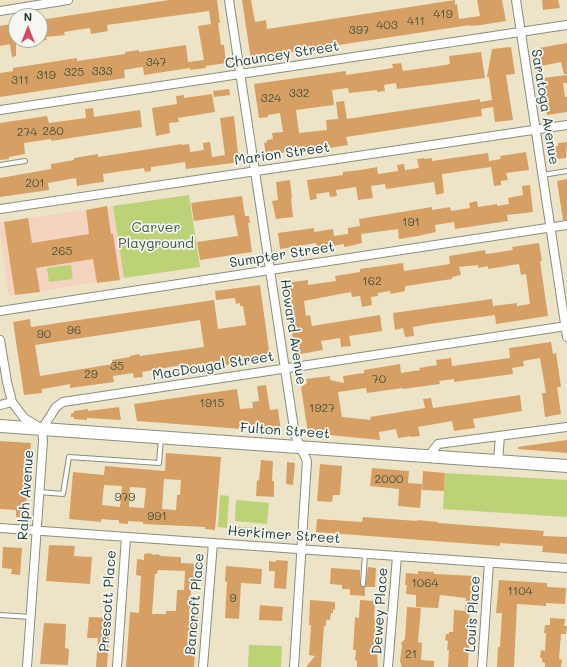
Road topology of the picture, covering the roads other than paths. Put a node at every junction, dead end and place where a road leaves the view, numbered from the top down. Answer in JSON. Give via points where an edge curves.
{"nodes":[{"id":1,"x":68,"y":0,"type":"edge"},
{"id":2,"x":229,"y":0,"type":"edge"},
{"id":3,"x":516,"y":0,"type":"edge"},
{"id":4,"x":0,"y":11,"type":"edge"},
{"id":5,"x":567,"y":25,"type":"edge"},
{"id":6,"x":521,"y":32,"type":"junction"},
{"id":7,"x":241,"y":74,"type":"junction"},
{"id":8,"x":0,"y":110,"type":"edge"},
{"id":9,"x":567,"y":125,"type":"edge"},
{"id":10,"x":536,"y":130,"type":"junction"},
{"id":11,"x":25,"y":161,"type":"dead end"},
{"id":12,"x":0,"y":165,"type":"edge"},
{"id":13,"x":255,"y":171,"type":"junction"},
{"id":14,"x":567,"y":171,"type":"edge"},
{"id":15,"x":542,"y":175,"type":"junction"},
{"id":16,"x":0,"y":209,"type":"edge"},
{"id":17,"x":567,"y":225,"type":"edge"},
{"id":18,"x":550,"y":228,"type":"junction"},
{"id":19,"x":270,"y":270,"type":"junction"},
{"id":20,"x":0,"y":311,"type":"edge"},
{"id":21,"x":566,"y":326,"type":"edge"},
{"id":22,"x":567,"y":337,"type":"edge"},
{"id":23,"x":0,"y":340,"type":"edge"},
{"id":24,"x":285,"y":368,"type":"junction"},
{"id":25,"x":12,"y":402,"type":"junction"},
{"id":26,"x":0,"y":405,"type":"edge"},
{"id":27,"x":0,"y":426,"type":"edge"},
{"id":28,"x":567,"y":426,"type":"edge"},
{"id":29,"x":42,"y":429,"type":"junction"},
{"id":30,"x":500,"y":436,"type":"junction"},
{"id":31,"x":161,"y":438,"type":"junction"},
{"id":32,"x":301,"y":448,"type":"junction"},
{"id":33,"x":428,"y":457,"type":"junction"},
{"id":34,"x":498,"y":461,"type":"junction"},
{"id":35,"x":567,"y":466,"type":"edge"},
{"id":36,"x":40,"y":492,"type":"junction"},
{"id":37,"x":0,"y":528,"type":"edge"},
{"id":38,"x":37,"y":530,"type":"junction"},
{"id":39,"x":126,"y":537,"type":"junction"},
{"id":40,"x":213,"y":543,"type":"junction"},
{"id":41,"x":302,"y":549,"type":"junction"},
{"id":42,"x":365,"y":554,"type":"junction"},
{"id":43,"x":397,"y":556,"type":"junction"},
{"id":44,"x":489,"y":563,"type":"junction"},
{"id":45,"x":567,"y":568,"type":"edge"},
{"id":46,"x":363,"y":584,"type":"dead end"},
{"id":47,"x":0,"y":615,"type":"edge"},
{"id":48,"x":31,"y":617,"type":"junction"},
{"id":49,"x":27,"y":667,"type":"edge"},
{"id":50,"x":116,"y":667,"type":"edge"},
{"id":51,"x":203,"y":667,"type":"edge"},
{"id":52,"x":294,"y":667,"type":"edge"},
{"id":53,"x":388,"y":667,"type":"edge"},
{"id":54,"x":482,"y":667,"type":"edge"}],
"edges":[{"from":1,"to":4,"type":"street"},
{"from":2,"to":7,"type":"street","name":"Howard Avenue"},
{"from":3,"to":6,"type":"street","name":"Saratoga Avenue"},
{"from":5,"to":6,"type":"street","name":"Chauncey Street"},
{"from":6,"to":7,"type":"street","name":"Chauncey Street"},
{"from":6,"to":10,"type":"street","name":"Saratoga Avenue"},
{"from":7,"to":8,"type":"street","name":"Chauncey Street"},
{"from":7,"to":13,"type":"street","name":"Howard Avenue"},
{"from":9,"to":10,"type":"street","name":"Marion Street"},
{"from":10,"to":13,"type":"street","name":"Marion Street"},
{"from":10,"to":15,"type":"street","name":"Saratoga Avenue"},
{"from":11,"to":12,"type":"lane"},
{"from":13,"to":16,"type":"street","name":"Marion Street"},
{"from":13,"to":19,"type":"street","name":"Howard Avenue"},
{"from":14,"to":15,"type":"lane"},
{"from":15,"to":18,"type":"street","name":"Saratoga Avenue"},
{"from":17,"to":18,"type":"street","name":"Sumpter Street"},
{"from":18,"to":19,"type":"street","name":"Sumpter Street"},
{"from":18,"to":21,"type":"street","name":"Saratoga Avenue"},
{"from":19,"to":20,"type":"street","name":"Sumpter Street"},
{"from":19,"to":24,"type":"street","name":"Howard Avenue"},
{"from":21,"to":22,"type":"street","name":"Saratoga Avenue"},
{"from":21,"to":24,"type":"street","name":"MacDougal Street"},
{"from":23,"to":25,"type":"street","via":[[6,382]]},
{"from":24,"to":29,"type":"street","name":"MacDougal Street","via":[[63,402],[56,407]]},
{"from":24,"to":32,"type":"street","name":"Howard Avenue","via":[[296,435]]},
{"from":25,"to":26,"type":"street"},
{"from":25,"to":29,"type":"street","via":[[24,418]]},
{"from":27,"to":29,"type":"main road","name":"Fulton Street"},
{"from":28,"to":30,"type":"street"},
{"from":29,"to":31,"type":"main road","name":"Fulton Street"},
{"from":29,"to":36,"type":"street","name":"Ralph Avenue"},
{"from":30,"to":33,"type":"street","via":[[438,444]]},
{"from":30,"to":34,"type":"street"},
{"from":31,"to":32,"type":"main road","name":"Fulton Street"},
{"from":31,"to":36,"type":"lane","via":[[159,463],[69,457],[63,494]]},
{"from":32,"to":33,"type":"main road","name":"Fulton Street"},
{"from":32,"to":41,"type":"street","name":"Howard Avenue","via":[[307,461]]},
{"from":33,"to":34,"type":"main road","name":"Fulton Street"},
{"from":34,"to":35,"type":"main road","name":"Fulton Street"},
{"from":36,"to":38,"type":"street","name":"Ralph Avenue"},
{"from":37,"to":38,"type":"street","name":"Herkimer Street"},
{"from":38,"to":39,"type":"street","name":"Herkimer Street"},
{"from":38,"to":48,"type":"street","name":"Ralph Avenue"},
{"from":39,"to":40,"type":"street","name":"Herkimer Street"},
{"from":39,"to":50,"type":"street","name":"Prescott Place"},
{"from":40,"to":41,"type":"street","name":"Herkimer Street"},
{"from":40,"to":51,"type":"street","name":"Bancroft Place"},
{"from":41,"to":42,"type":"street","name":"Herkimer Street"},
{"from":41,"to":52,"type":"street","name":"Howard Avenue"},
{"from":42,"to":43,"type":"street","name":"Herkimer Street"},
{"from":42,"to":46,"type":"lane"},
{"from":43,"to":44,"type":"street","name":"Herkimer Street"},
{"from":43,"to":53,"type":"street","name":"Dewey Place"},
{"from":44,"to":45,"type":"street","name":"Herkimer Street"},
{"from":44,"to":54,"type":"street","name":"Louis Place"},
{"from":47,"to":48,"type":"lane"},
{"from":48,"to":49,"type":"street","name":"Ralph Avenue"}]}
